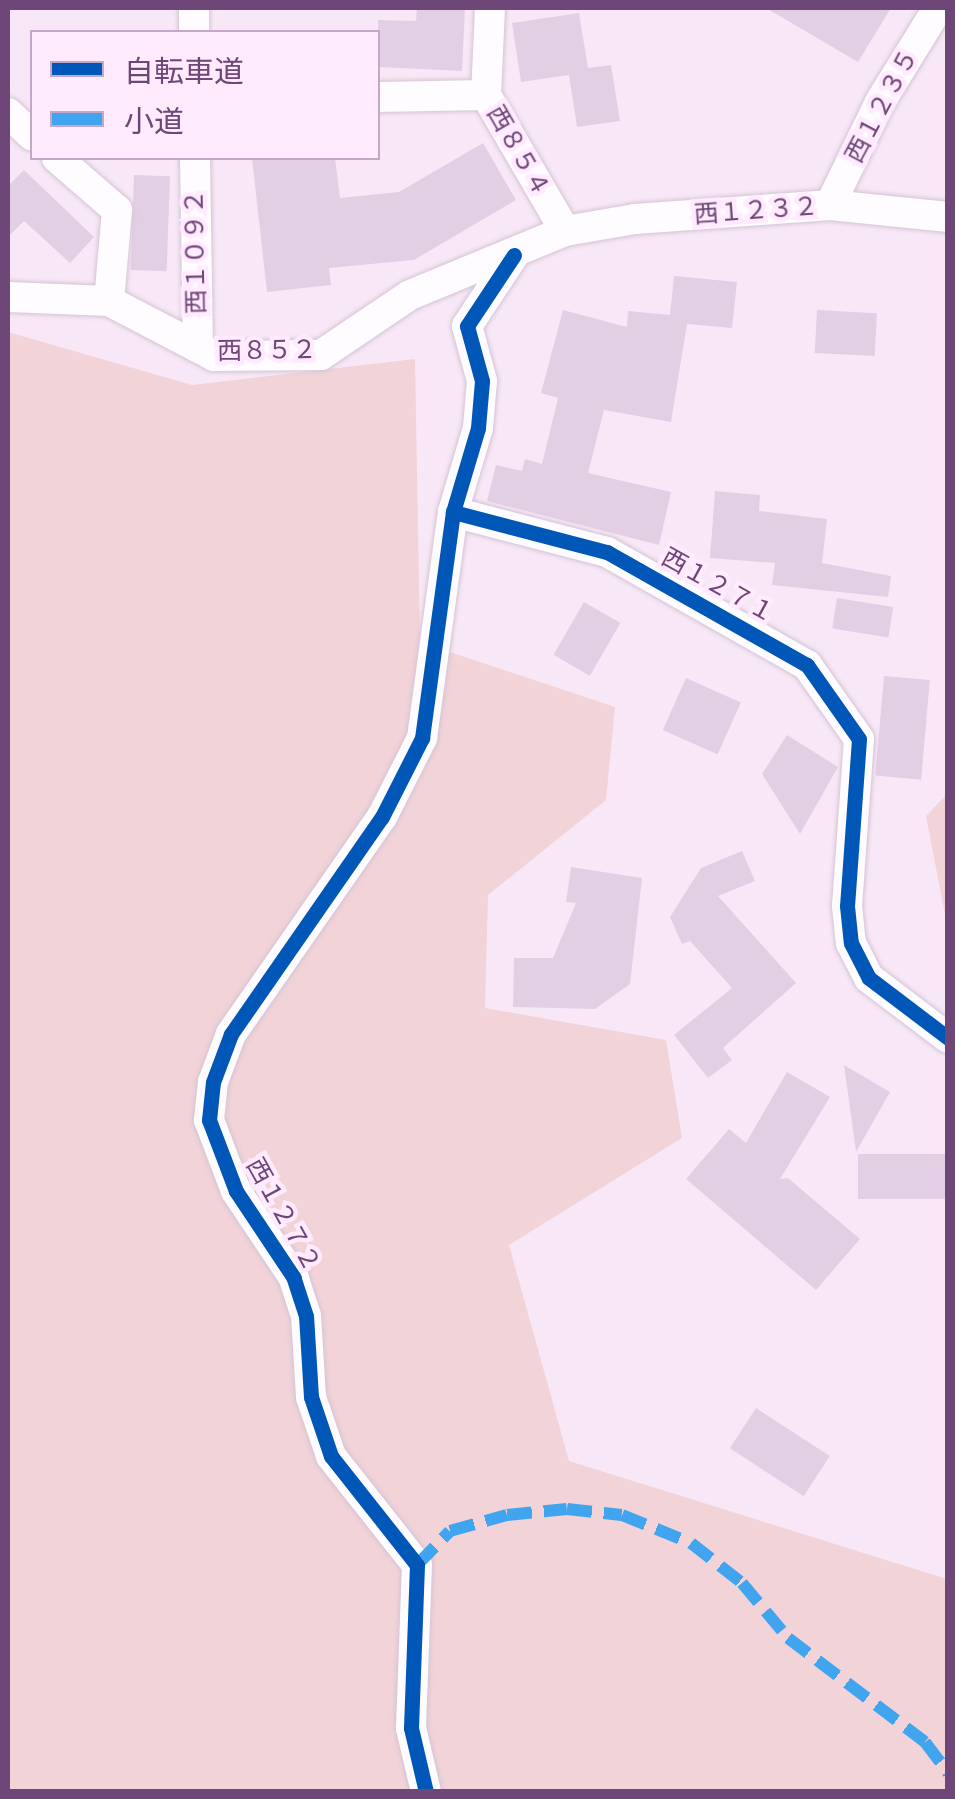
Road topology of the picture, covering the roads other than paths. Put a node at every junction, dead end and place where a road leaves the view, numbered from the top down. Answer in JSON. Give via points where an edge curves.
{"nodes":[{"id":1,"x":490,"y":8,"type":"edge"},
{"id":2,"x":938,"y":8,"type":"edge"},
{"id":3,"x":486,"y":96,"type":"junction"},
{"id":4,"x":380,"y":97,"type":"edge"},
{"id":5,"x":8,"y":113,"type":"edge"},
{"id":6,"x":30,"y":134,"type":"edge"},
{"id":7,"x":59,"y":160,"type":"edge"},
{"id":8,"x":196,"y":160,"type":"edge"},
{"id":9,"x":830,"y":205,"type":"junction"},
{"id":10,"x":948,"y":217,"type":"edge"},
{"id":11,"x":565,"y":231,"type":"junction"},
{"id":12,"x":514,"y":255,"type":"junction"},
{"id":13,"x":8,"y":297,"type":"edge"},
{"id":14,"x":109,"y":300,"type":"junction"},
{"id":15,"x":198,"y":347,"type":"junction"},
{"id":16,"x":453,"y":512,"type":"junction"},
{"id":17,"x":948,"y":1038,"type":"edge"},
{"id":18,"x":426,"y":1792,"type":"edge"}],
"edges":[{"from":1,"to":3,"type":"street","name":"西８５４"},
{"from":2,"to":9,"type":"street","name":"西１２３５","via":[[880,102]]},
{"from":3,"to":4,"type":"street"},
{"from":3,"to":11,"type":"street","name":"西８５４"},
{"from":5,"to":6,"type":"street"},
{"from":7,"to":14,"type":"street","via":[[117,210]]},
{"from":8,"to":15,"type":"street","name":"西１０９２"},
{"from":9,"to":10,"type":"street","name":"西１２３２"},
{"from":9,"to":11,"type":"street","name":"西１２３２","via":[[635,218]]},
{"from":11,"to":12,"type":"street","name":"西１２３２"},
{"from":12,"to":15,"type":"street","name":"西８５２","via":[[410,295],[321,355],[214,356]]},
{"from":12,"to":16,"type":"street","via":[[467,326],[482,381],[478,428]]},
{"from":13,"to":14,"type":"street","name":"西８５２"},
{"from":14,"to":15,"type":"street","name":"西８５２"},
{"from":16,"to":17,"type":"street","name":"西１２７１","via":[[607,552],[808,666],[858,738],[847,906],[851,943],[869,978]]},
{"from":16,"to":18,"type":"street","name":"西１２７２","via":[[422,738],[382,817],[231,1034],[213,1082],[209,1120],[236,1191],[294,1278],[306,1316],[311,1396],[332,1456],[417,1565],[410,1728]]}]}
